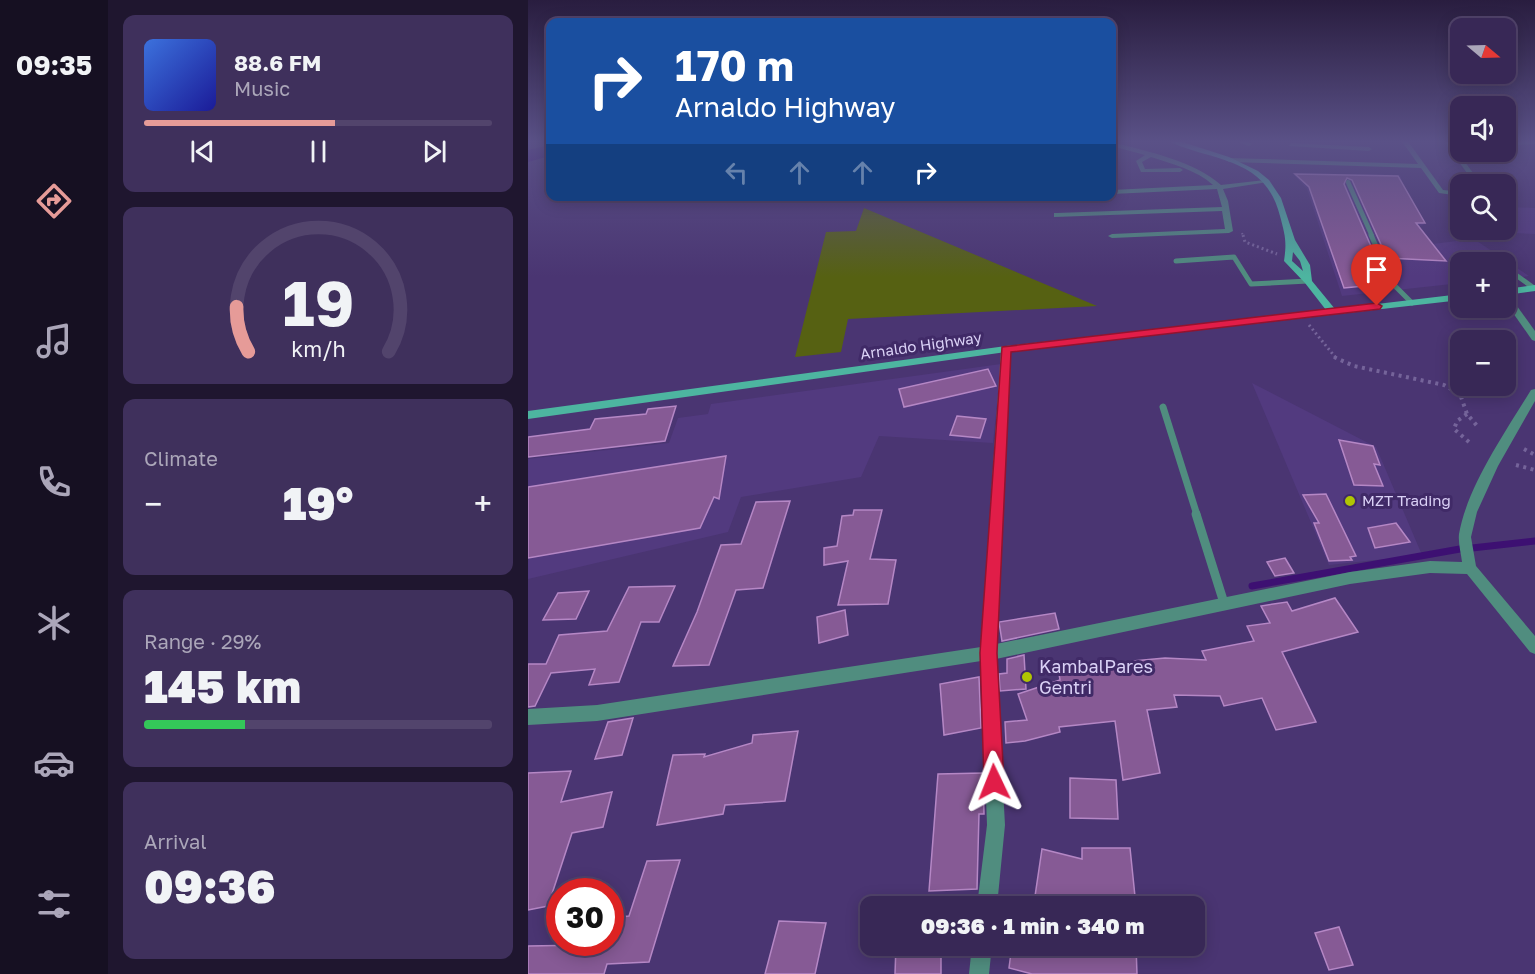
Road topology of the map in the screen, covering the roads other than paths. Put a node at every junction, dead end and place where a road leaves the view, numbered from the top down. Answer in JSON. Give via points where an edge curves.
{"nodes":[{"id":1,"x":1234,"y":185,"type":"edge"},
{"id":2,"x":1268,"y":185,"type":"edge"},
{"id":3,"x":1350,"y":185,"type":"edge"},
{"id":4,"x":1436,"y":185,"type":"edge"},
{"id":5,"x":1220,"y":187,"type":"junction"},
{"id":6,"x":1116,"y":192,"type":"edge"},
{"id":7,"x":1450,"y":193,"type":"edge"},
{"id":8,"x":1224,"y":210,"type":"junction"},
{"id":9,"x":1057,"y":215,"type":"dead end"},
{"id":10,"x":1112,"y":236,"type":"dead end"},
{"id":11,"x":1292,"y":242,"type":"junction"},
{"id":12,"x":1176,"y":261,"type":"dead end"},
{"id":13,"x":1516,"y":275,"type":"edge"},
{"id":14,"x":1308,"y":281,"type":"junction"},
{"id":15,"x":1535,"y":288,"type":"edge"},
{"id":16,"x":1516,"y":291,"type":"edge"},
{"id":17,"x":1450,"y":298,"type":"edge"},
{"id":18,"x":1412,"y":303,"type":"junction"},
{"id":19,"x":1516,"y":311,"type":"edge"},
{"id":20,"x":1332,"y":312,"type":"junction"},
{"id":21,"x":1535,"y":339,"type":"edge"},
{"id":22,"x":1006,"y":349,"type":"junction"},
{"id":23,"x":1535,"y":392,"type":"edge"},
{"id":24,"x":1163,"y":407,"type":"dead end"},
{"id":25,"x":528,"y":415,"type":"edge"},
{"id":26,"x":1470,"y":568,"type":"junction"},
{"id":27,"x":1224,"y":603,"type":"junction"},
{"id":28,"x":1535,"y":647,"type":"edge"},
{"id":29,"x":988,"y":653,"type":"junction"},
{"id":30,"x":529,"y":719,"type":"edge"},
{"id":31,"x":988,"y":896,"type":"edge"},
{"id":32,"x":981,"y":956,"type":"edge"},
{"id":33,"x":979,"y":974,"type":"edge"}],
"edges":[{"from":1,"to":5,"type":"street"},
{"from":2,"to":11,"type":"main road","via":[[1276,194]]},
{"from":3,"to":18,"type":"lane","via":[[1393,284]]},
{"from":4,"to":7,"type":"street","via":[[1441,192]]},
{"from":5,"to":6,"type":"street"},
{"from":5,"to":8,"type":"street"},
{"from":8,"to":9,"type":"street"},
{"from":8,"to":10,"type":"street","via":[[1229,231]]},
{"from":11,"to":14,"type":"main road","via":[[1307,263]]},
{"from":11,"to":14,"type":"main road","via":[[1288,261]]},
{"from":12,"to":14,"type":"lane","via":[[1234,256],[1251,284]]},
{"from":13,"to":15,"type":"lane"},
{"from":14,"to":20,"type":"main road"},
{"from":15,"to":16,"type":"main road"},
{"from":17,"to":18,"type":"main road","name":"Arnaldo Highway"},
{"from":18,"to":20,"type":"main road","name":"Arnaldo Highway"},
{"from":19,"to":21,"type":"street"},
{"from":20,"to":22,"type":"main road","name":"Arnaldo Highway"},
{"from":22,"to":25,"type":"main road","name":"Arnaldo Highway"},
{"from":22,"to":29,"type":"street"},
{"from":23,"to":26,"type":"street","via":[[1492,465],[1471,512],[1465,537]]},
{"from":24,"to":27,"type":"lane"},
{"from":26,"to":27,"type":"street","via":[[1430,567],[1350,578]]},
{"from":26,"to":28,"type":"street"},
{"from":27,"to":29,"type":"street"},
{"from":29,"to":30,"type":"street","via":[[597,713]]},
{"from":29,"to":31,"type":"street","via":[[996,825]]},
{"from":32,"to":33,"type":"street"}]}
